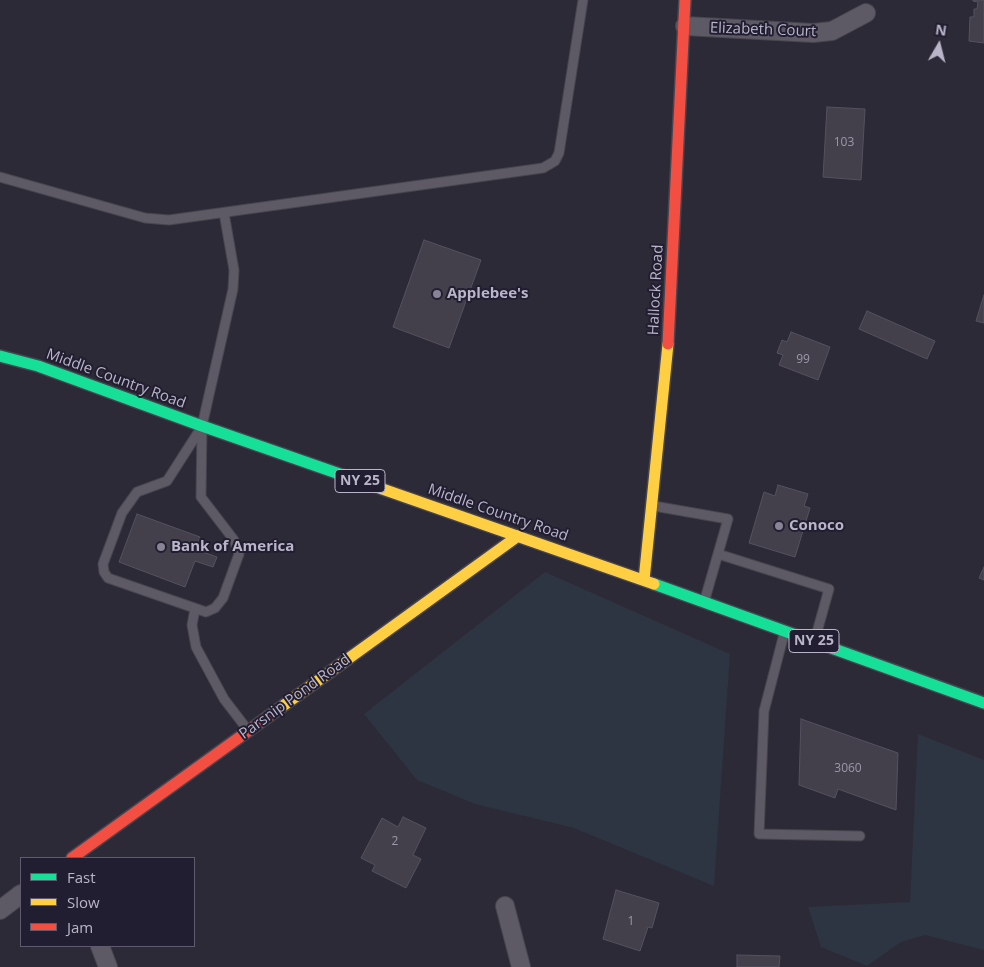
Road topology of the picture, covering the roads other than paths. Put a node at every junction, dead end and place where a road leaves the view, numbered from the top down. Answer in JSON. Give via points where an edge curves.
{"nodes":[{"id":1,"x":582,"y":0,"type":"edge"},
{"id":2,"x":685,"y":0,"type":"edge"},
{"id":3,"x":866,"y":13,"type":"dead end"},
{"id":4,"x":684,"y":26,"type":"junction"},
{"id":5,"x":0,"y":177,"type":"edge"},
{"id":6,"x":224,"y":213,"type":"junction"},
{"id":7,"x":0,"y":356,"type":"edge"},
{"id":8,"x":202,"y":426,"type":"junction"},
{"id":9,"x":652,"y":505,"type":"junction"},
{"id":10,"x":518,"y":536,"type":"junction"},
{"id":11,"x":718,"y":554,"type":"junction"},
{"id":12,"x":644,"y":580,"type":"junction"},
{"id":13,"x":704,"y":602,"type":"junction"},
{"id":14,"x":195,"y":609,"type":"junction"},
{"id":15,"x":785,"y":631,"type":"junction"},
{"id":16,"x":815,"y":642,"type":"junction"},
{"id":17,"x":984,"y":703,"type":"edge"},
{"id":18,"x":249,"y":731,"type":"junction"},
{"id":19,"x":860,"y":836,"type":"dead end"},
{"id":20,"x":73,"y":857,"type":"edge"},
{"id":21,"x":20,"y":895,"type":"edge"},
{"id":22,"x":505,"y":906,"type":"dead end"},
{"id":23,"x":0,"y":910,"type":"edge"},
{"id":24,"x":100,"y":947,"type":"edge"},
{"id":25,"x":108,"y":967,"type":"edge"},
{"id":26,"x":521,"y":967,"type":"edge"}],
"edges":[{"from":1,"to":6,"type":"lane","via":[[555,162],[543,168]]},
{"from":2,"to":4,"type":"street","name":"Hallock Road"},
{"from":3,"to":4,"type":"street","name":"Elizabeth Court","via":[[832,31],[813,33]]},
{"from":4,"to":9,"type":"street","name":"Hallock Road","via":[[669,336]]},
{"from":5,"to":6,"type":"lane","via":[[145,218],[169,220]]},
{"from":6,"to":8,"type":"lane","via":[[234,270],[233,289]]},
{"from":7,"to":8,"type":"street","name":"Middle Country Road","number":"NY 25","via":[[38,366]]},
{"from":8,"to":10,"type":"street","name":"Middle Country Road","number":"NY 25"},
{"from":8,"to":14,"type":"lane","via":[[201,497],[234,540],[239,554],[223,598],[215,608],[206,612]]},
{"from":8,"to":14,"type":"lane","via":[[167,481],[138,492],[122,513],[104,564],[108,578]]},
{"from":9,"to":11,"type":"lane","via":[[728,519]]},
{"from":9,"to":12,"type":"street","name":"Hallock Road"},
{"from":10,"to":12,"type":"street","name":"Middle Country Road","number":"NY 25"},
{"from":10,"to":18,"type":"street","name":"Parsnip Pond Road"},
{"from":11,"to":13,"type":"lane"},
{"from":11,"to":16,"type":"lane","via":[[829,589]]},
{"from":12,"to":13,"type":"street","name":"Middle Country Road","number":"NY 25"},
{"from":13,"to":15,"type":"street","name":"Middle Country Road","number":"NY 25"},
{"from":14,"to":18,"type":"lane","via":[[192,625],[196,647],[224,700]]},
{"from":15,"to":16,"type":"street","name":"Middle Country Road","number":"NY 25"},
{"from":15,"to":19,"type":"lane","via":[[764,711],[759,834]]},
{"from":16,"to":17,"type":"street","name":"Middle Country Road","number":"NY 25"},
{"from":18,"to":20,"type":"street","name":"Parsnip Pond Road"},
{"from":21,"to":23,"type":"street"},
{"from":22,"to":26,"type":"street"},
{"from":24,"to":25,"type":"street"}]}
